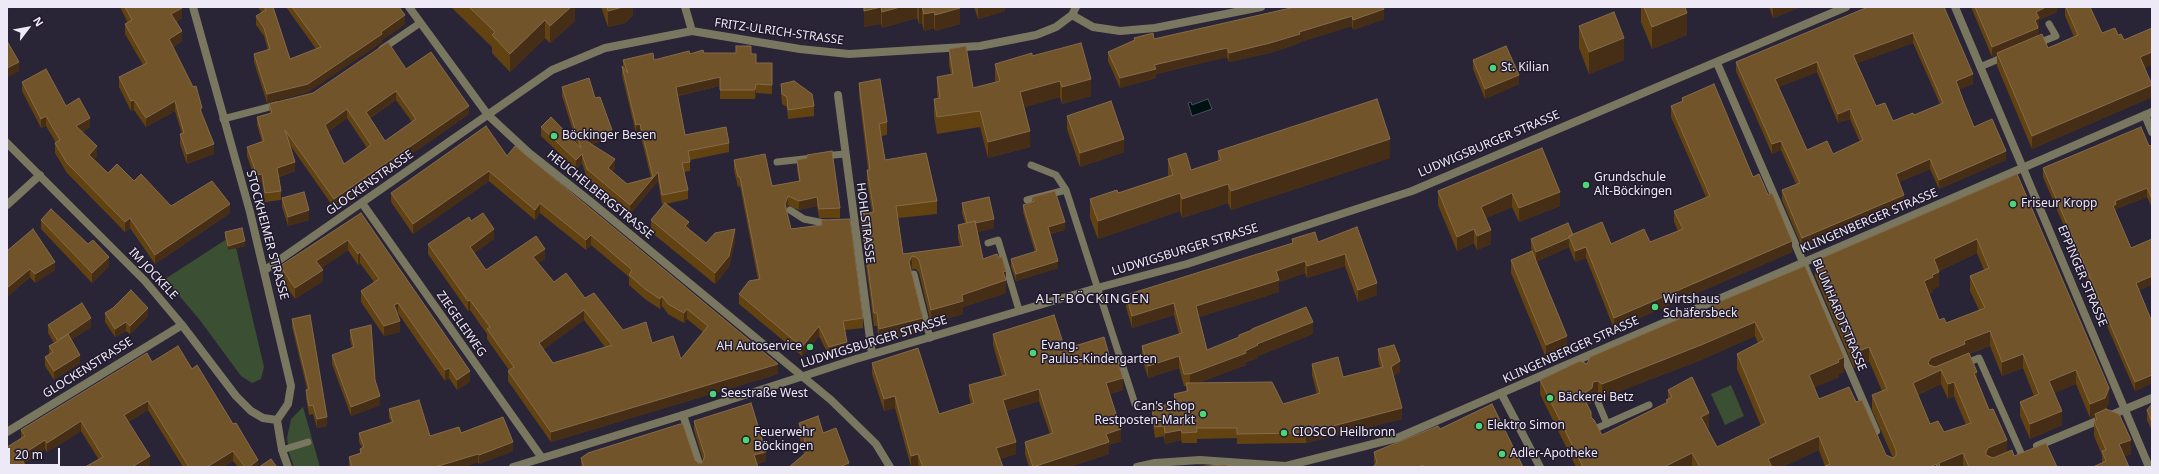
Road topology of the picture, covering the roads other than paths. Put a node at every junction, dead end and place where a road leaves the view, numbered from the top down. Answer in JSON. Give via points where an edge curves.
{"nodes":[{"id":1,"x":193,"y":7,"type":"edge"},
{"id":2,"x":409,"y":7,"type":"edge"},
{"id":3,"x":685,"y":7,"type":"edge"},
{"id":4,"x":1076,"y":7,"type":"edge"},
{"id":5,"x":1260,"y":7,"type":"edge"},
{"id":6,"x":1846,"y":7,"type":"edge"},
{"id":7,"x":1955,"y":7,"type":"edge"},
{"id":8,"x":1072,"y":15,"type":"junction"},
{"id":9,"x":420,"y":23,"type":"junction"},
{"id":10,"x":2049,"y":24,"type":"dead end"},
{"id":11,"x":692,"y":31,"type":"junction"},
{"id":12,"x":2028,"y":48,"type":"edge"},
{"id":13,"x":2014,"y":53,"type":"edge"},
{"id":14,"x":375,"y":54,"type":"edge"},
{"id":15,"x":1717,"y":63,"type":"junction"},
{"id":16,"x":1980,"y":67,"type":"junction"},
{"id":17,"x":838,"y":95,"type":"dead end"},
{"id":18,"x":288,"y":102,"type":"edge"},
{"id":19,"x":2148,"y":113,"type":"edge"},
{"id":20,"x":488,"y":115,"type":"junction"},
{"id":21,"x":224,"y":119,"type":"junction"},
{"id":22,"x":2152,"y":132,"type":"edge"},
{"id":23,"x":7,"y":144,"type":"edge"},
{"id":24,"x":845,"y":154,"type":"junction"},
{"id":25,"x":777,"y":162,"type":"dead end"},
{"id":26,"x":1031,"y":165,"type":"dead end"},
{"id":27,"x":2023,"y":167,"type":"junction"},
{"id":28,"x":40,"y":175,"type":"junction"},
{"id":29,"x":1066,"y":190,"type":"junction"},
{"id":30,"x":1028,"y":200,"type":"dead end"},
{"id":31,"x":362,"y":203,"type":"junction"},
{"id":32,"x":7,"y":206,"type":"edge"},
{"id":33,"x":790,"y":210,"type":"dead end"},
{"id":34,"x":846,"y":223,"type":"junction"},
{"id":35,"x":988,"y":243,"type":"dead end"},
{"id":36,"x":1804,"y":262,"type":"junction"},
{"id":37,"x":265,"y":270,"type":"junction"},
{"id":38,"x":914,"y":274,"type":"edge"},
{"id":39,"x":1097,"y":288,"type":"junction"},
{"id":40,"x":1019,"y":310,"type":"junction"},
{"id":41,"x":182,"y":325,"type":"junction"},
{"id":42,"x":930,"y":338,"type":"junction"},
{"id":43,"x":872,"y":354,"type":"junction"},
{"id":44,"x":1959,"y":366,"type":"edge"},
{"id":45,"x":803,"y":376,"type":"junction"},
{"id":46,"x":1501,"y":393,"type":"junction"},
{"id":47,"x":2152,"y":398,"type":"edge"},
{"id":48,"x":1597,"y":400,"type":"dead end"},
{"id":49,"x":1135,"y":404,"type":"dead end"},
{"id":50,"x":1649,"y":405,"type":"dead end"},
{"id":51,"x":2124,"y":409,"type":"junction"},
{"id":52,"x":683,"y":415,"type":"junction"},
{"id":53,"x":277,"y":420,"type":"junction"},
{"id":54,"x":1607,"y":424,"type":"junction"},
{"id":55,"x":1595,"y":429,"type":"edge"},
{"id":56,"x":7,"y":432,"type":"edge"},
{"id":57,"x":1879,"y":438,"type":"edge"},
{"id":58,"x":308,"y":442,"type":"dead end"},
{"id":59,"x":282,"y":450,"type":"junction"},
{"id":60,"x":2018,"y":455,"type":"joint"},
{"id":61,"x":542,"y":458,"type":"junction"},
{"id":62,"x":1286,"y":466,"type":"edge"},
{"id":63,"x":288,"y":467,"type":"edge"},
{"id":64,"x":513,"y":467,"type":"edge"},
{"id":65,"x":700,"y":467,"type":"edge"},
{"id":66,"x":890,"y":467,"type":"edge"},
{"id":67,"x":1137,"y":467,"type":"edge"},
{"id":68,"x":1540,"y":467,"type":"edge"},
{"id":69,"x":2149,"y":467,"type":"edge"}],
"edges":[{"from":1,"to":21,"type":"street","name":"STOCKHEIMER STRASSE"},
{"from":2,"to":9,"type":"street","name":"HEUCHELBERGSTRASSE"},
{"from":3,"to":11,"type":"street"},
{"from":4,"to":8,"type":"street","name":"FRITZ-ULRICH-STRASSE"},
{"from":5,"to":8,"type":"street","via":[[1155,28],[1120,30],[1093,27]]},
{"from":6,"to":15,"type":"street","name":"LUDWIGSBURGER STRASSE"},
{"from":7,"to":16,"type":"street","name":"EPPINGER STRASSE"},
{"from":8,"to":11,"type":"street","name":"FRITZ-ULRICH-STRASSE","via":[[1056,28],[980,46],[849,54],[800,49]]},
{"from":9,"to":14,"type":"lane"},
{"from":9,"to":20,"type":"street","name":"HEUCHELBERGSTRASSE"},
{"from":10,"to":12,"type":"lane","via":[[2056,36]]},
{"from":11,"to":20,"type":"street","name":"FRITZ-ULRICH-STRASSE","via":[[606,48],[552,70]]},
{"from":13,"to":16,"type":"lane"},
{"from":15,"to":36,"type":"street","name":"BLUMHARDTSTRASSE"},
{"from":15,"to":39,"type":"street","name":"LUDWIGSBURGER STRASSE","via":[[1412,191],[1187,264]]},
{"from":16,"to":27,"type":"street","name":"EPPINGER STRASSE"},
{"from":17,"to":24,"type":"street","name":"HOHLSTRASSE"},
{"from":18,"to":21,"type":"lane"},
{"from":19,"to":22,"type":"street"},
{"from":19,"to":27,"type":"street","name":"KLINGENBERGER STRASSE"},
{"from":20,"to":31,"type":"street","name":"GLOCKENSTRASSE"},
{"from":20,"to":45,"type":"street","name":"HEUCHELBERGSTRASSE","via":[[529,153]]},
{"from":21,"to":37,"type":"street","name":"STOCKHEIMER STRASSE"},
{"from":23,"to":28,"type":"street","name":"IM JOCKELE"},
{"from":24,"to":25,"type":"lane"},
{"from":24,"to":34,"type":"street","name":"HOHLSTRASSE"},
{"from":26,"to":29,"type":"lane","via":[[1056,175]]},
{"from":27,"to":36,"type":"street","name":"KLINGENBERGER STRASSE"},
{"from":27,"to":51,"type":"street","name":"EPPINGER STRASSE"},
{"from":28,"to":32,"type":"street"},
{"from":28,"to":41,"type":"street","name":"IM JOCKELE","via":[[145,281]]},
{"from":29,"to":30,"type":"lane"},
{"from":29,"to":39,"type":"lane"},
{"from":31,"to":37,"type":"street","name":"GLOCKENSTRASSE"},
{"from":31,"to":61,"type":"street","name":"ZIEGELEIWEG"},
{"from":33,"to":34,"type":"lane","via":[[804,219],[821,224]]},
{"from":34,"to":43,"type":"street","name":"HOHLSTRASSE"},
{"from":35,"to":40,"type":"lane","via":[[998,240]]},
{"from":36,"to":46,"type":"street","name":"KLINGENBERGER STRASSE","via":[[1580,363]]},
{"from":36,"to":57,"type":"street","name":"BLUMHARDTSTRASSE"},
{"from":37,"to":53,"type":"street","name":"STOCKHEIMER STRASSE","via":[[292,386],[288,404]]},
{"from":38,"to":42,"type":"lane"},
{"from":39,"to":40,"type":"street","name":"LUDWIGSBURGER STRASSE"},
{"from":39,"to":49,"type":"lane"},
{"from":40,"to":42,"type":"street","name":"LUDWIGSBURGER STRASSE"},
{"from":41,"to":53,"type":"street","name":"IM JOCKELE","via":[[236,396],[251,411],[263,418]]},
{"from":41,"to":56,"type":"street","name":"GLOCKENSTRASSE"},
{"from":42,"to":43,"type":"street","name":"LUDWIGSBURGER STRASSE"},
{"from":43,"to":45,"type":"street","name":"LUDWIGSBURGER STRASSE"},
{"from":44,"to":60,"type":"lane","via":[[1979,358]]},
{"from":45,"to":52,"type":"street","name":"LUDWIGSBURGER STRASSE"},
{"from":45,"to":66,"type":"street","via":[[876,444]]},
{"from":46,"to":62,"type":"street","name":"KLINGENBERGER STRASSE","via":[[1397,438]]},
{"from":46,"to":68,"type":"street"},
{"from":47,"to":51,"type":"street"},
{"from":48,"to":54,"type":"lane"},
{"from":50,"to":54,"type":"lane"},
{"from":51,"to":60,"type":"street"},
{"from":51,"to":69,"type":"street","name":"EPPINGER STRASSE"},
{"from":52,"to":61,"type":"street","name":"LUDWIGSBURGER STRASSE"},
{"from":52,"to":65,"type":"street"},
{"from":53,"to":59,"type":"street"},
{"from":54,"to":55,"type":"lane"},
{"from":58,"to":59,"type":"lane"},
{"from":59,"to":63,"type":"street"},
{"from":61,"to":64,"type":"street","name":"LUDWIGSBURGER STRASSE"},
{"from":62,"to":67,"type":"street","name":"KLINGENBERGER STRASSE","via":[[1200,460]]}]}
